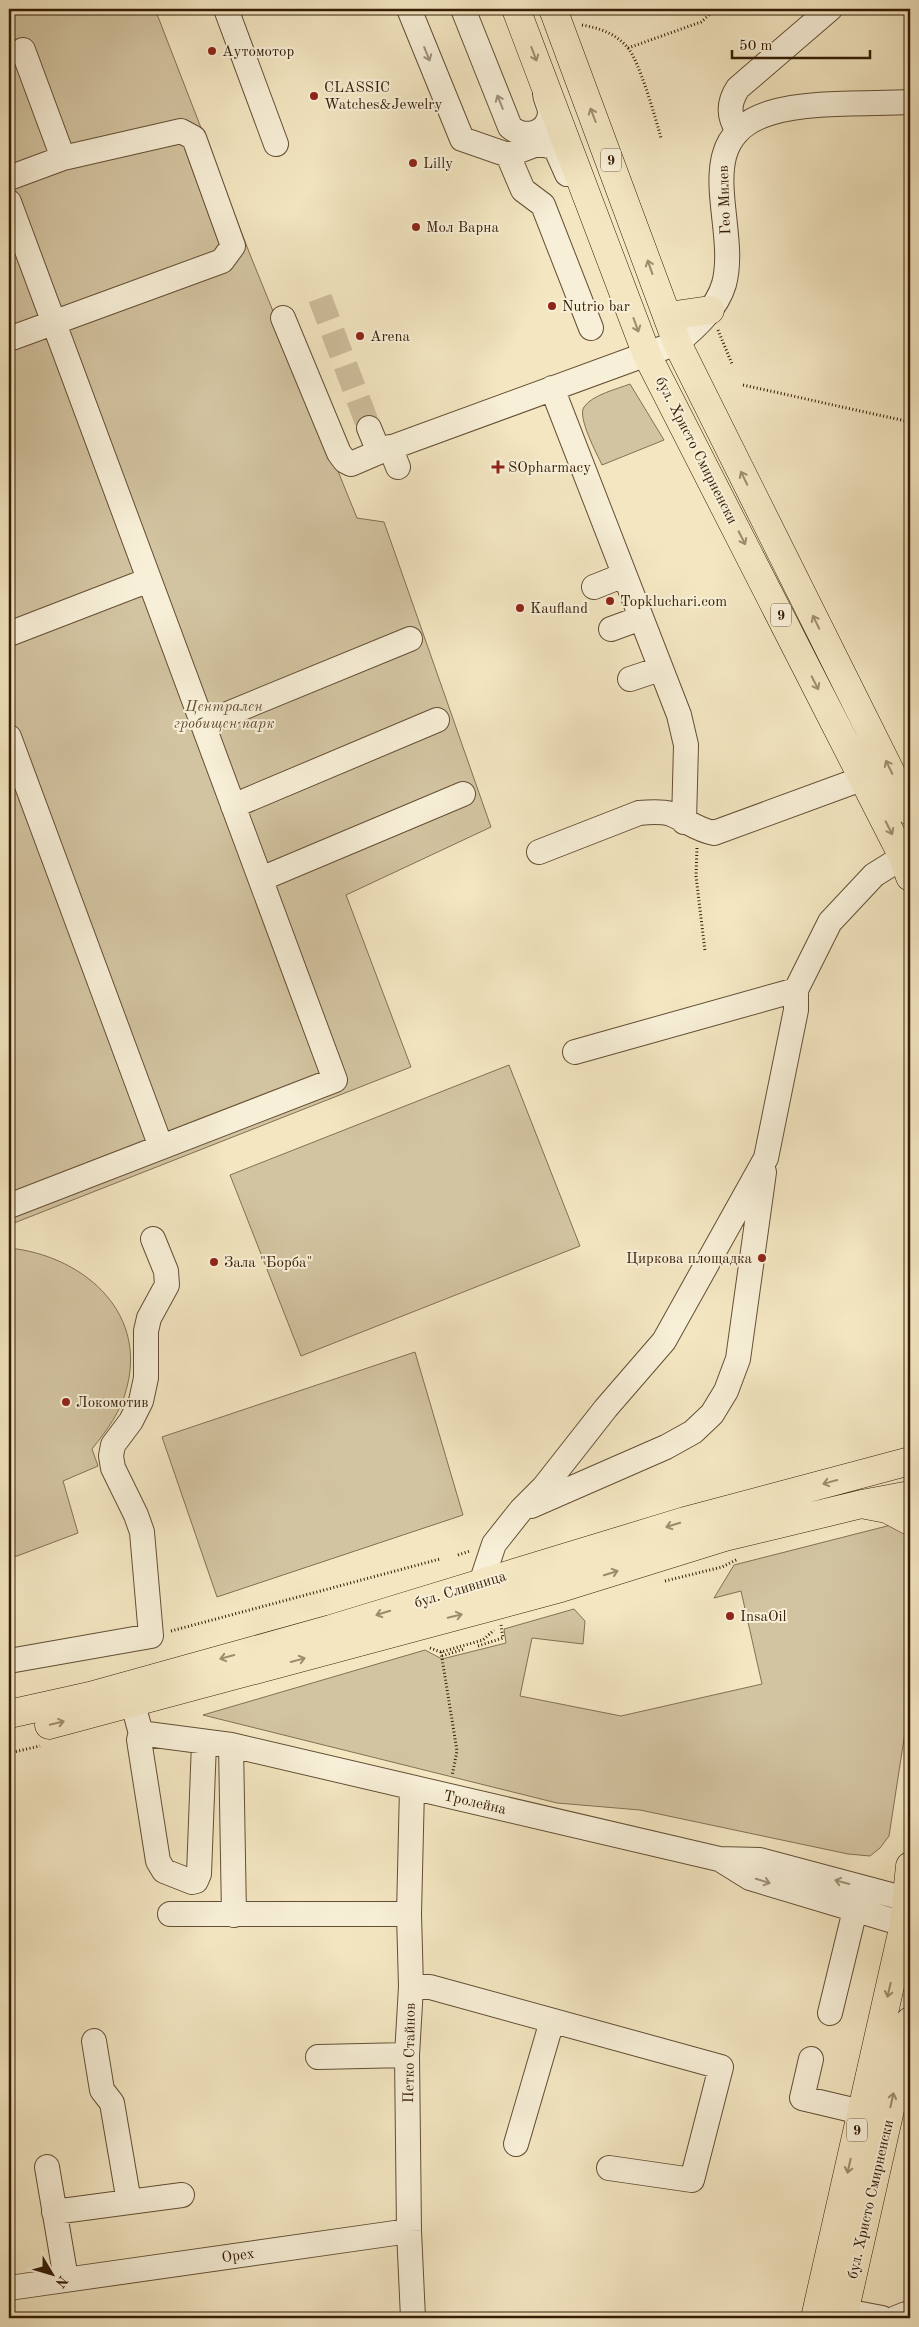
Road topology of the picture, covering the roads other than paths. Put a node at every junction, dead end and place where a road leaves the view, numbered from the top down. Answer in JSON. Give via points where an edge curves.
{"nodes":[{"id":1,"x":226,"y":9,"type":"edge"},
{"id":2,"x":409,"y":9,"type":"edge"},
{"id":3,"x":463,"y":9,"type":"edge"},
{"id":4,"x":516,"y":9,"type":"edge"},
{"id":5,"x":553,"y":9,"type":"edge"},
{"id":6,"x":830,"y":9,"type":"edge"},
{"id":7,"x":23,"y":50,"type":"dead end"},
{"id":8,"x":544,"y":82,"type":"junction"},
{"id":9,"x":910,"y":102,"type":"edge"},
{"id":10,"x":738,"y":131,"type":"junction"},
{"id":11,"x":276,"y":144,"type":"dead end"},
{"id":12,"x":508,"y":155,"type":"junction"},
{"id":13,"x":63,"y":158,"type":"junction"},
{"id":14,"x":9,"y":178,"type":"edge"},
{"id":15,"x":9,"y":202,"type":"edge"},
{"id":16,"x":595,"y":213,"type":"junction"},
{"id":17,"x":710,"y":310,"type":"junction"},
{"id":18,"x":666,"y":313,"type":"junction"},
{"id":19,"x":283,"y":318,"type":"dead end"},
{"id":20,"x":54,"y":322,"type":"junction"},
{"id":21,"x":591,"y":328,"type":"dead end"},
{"id":22,"x":9,"y":339,"type":"edge"},
{"id":23,"x":677,"y":343,"type":"junction"},
{"id":24,"x":648,"y":354,"type":"junction"},
{"id":25,"x":552,"y":388,"type":"junction"},
{"id":26,"x":370,"y":428,"type":"tunnel mouth"},
{"id":27,"x":389,"y":456,"type":"junction"},
{"id":28,"x":624,"y":575,"type":"junction"},
{"id":29,"x":149,"y":580,"type":"junction"},
{"id":30,"x":594,"y":587,"type":"dead end"},
{"id":31,"x":641,"y":618,"type":"junction"},
{"id":32,"x":611,"y":629,"type":"dead end"},
{"id":33,"x":9,"y":634,"type":"edge"},
{"id":34,"x":410,"y":639,"type":"dead end"},
{"id":35,"x":660,"y":669,"type":"junction"},
{"id":36,"x":630,"y":679,"type":"dead end"},
{"id":37,"x":437,"y":720,"type":"dead end"},
{"id":38,"x":203,"y":724,"type":"junction"},
{"id":39,"x":9,"y":737,"type":"edge"},
{"id":40,"x":864,"y":778,"type":"junction"},
{"id":41,"x":463,"y":794,"type":"dead end"},
{"id":42,"x":233,"y":806,"type":"junction"},
{"id":43,"x":910,"y":811,"type":"edge"},
{"id":44,"x":694,"y":827,"type":"junction"},
{"id":45,"x":539,"y":852,"type":"dead end"},
{"id":46,"x":907,"y":867,"type":"edge"},
{"id":47,"x":261,"y":879,"type":"junction"},
{"id":48,"x":796,"y":990,"type":"junction"},
{"id":49,"x":574,"y":1052,"type":"dead end"},
{"id":50,"x":161,"y":1148,"type":"junction"},
{"id":51,"x":766,"y":1158,"type":"junction"},
{"id":52,"x":10,"y":1201,"type":"edge"},
{"id":53,"x":153,"y":1239,"type":"dead end"},
{"id":54,"x":910,"y":1451,"type":"edge"},
{"id":55,"x":910,"y":1461,"type":"edge"},
{"id":56,"x":877,"y":1470,"type":"junction"},
{"id":57,"x":910,"y":1495,"type":"edge"},
{"id":58,"x":862,"y":1504,"type":"junction"},
{"id":59,"x":521,"y":1510,"type":"junction"},
{"id":60,"x":910,"y":1521,"type":"edge"},
{"id":61,"x":481,"y":1583,"type":"junction"},
{"id":62,"x":9,"y":1661,"type":"edge"},
{"id":63,"x":133,"y":1704,"type":"junction"},
{"id":64,"x":9,"y":1714,"type":"edge"},
{"id":65,"x":141,"y":1731,"type":"junction"},
{"id":66,"x":9,"y":1733,"type":"edge"},
{"id":67,"x":204,"y":1743,"type":"junction"},
{"id":68,"x":231,"y":1745,"type":"junction"},
{"id":69,"x":412,"y":1788,"type":"junction"},
{"id":70,"x":719,"y":1859,"type":"junction"},
{"id":71,"x":910,"y":1866,"type":"edge"},
{"id":72,"x":855,"y":1910,"type":"junction"},
{"id":73,"x":908,"y":1912,"type":"edge"},
{"id":74,"x":170,"y":1914,"type":"dead end"},
{"id":75,"x":409,"y":1914,"type":"junction"},
{"id":76,"x":234,"y":1915,"type":"junction"},
{"id":77,"x":411,"y":1987,"type":"junction"},
{"id":78,"x":830,"y":2013,"type":"dead end"},
{"id":79,"x":552,"y":2021,"type":"junction"},
{"id":80,"x":910,"y":2021,"type":"edge"},
{"id":81,"x":94,"y":2041,"type":"dead end"},
{"id":82,"x":408,"y":2055,"type":"junction"},
{"id":83,"x":318,"y":2057,"type":"dead end"},
{"id":84,"x":811,"y":2059,"type":"dead end"},
{"id":85,"x":861,"y":2112,"type":"junction"},
{"id":86,"x":516,"y":2144,"type":"dead end"},
{"id":87,"x":46,"y":2168,"type":"dead end"},
{"id":88,"x":610,"y":2168,"type":"dead end"},
{"id":89,"x":182,"y":2195,"type":"dead end"},
{"id":90,"x":129,"y":2202,"type":"junction"},
{"id":91,"x":54,"y":2212,"type":"junction"},
{"id":92,"x":409,"y":2232,"type":"junction"},
{"id":93,"x":66,"y":2279,"type":"junction"},
{"id":94,"x":9,"y":2288,"type":"edge"},
{"id":95,"x":844,"y":2315,"type":"edge"},
{"id":96,"x":910,"y":2316,"type":"edge"},
{"id":97,"x":412,"y":2318,"type":"edge"},
{"id":98,"x":815,"y":2318,"type":"edge"},
{"id":99,"x":882,"y":2318,"type":"edge"},
{"id":100,"x":896,"y":2318,"type":"edge"}],
"edges":[{"from":1,"to":11,"type":"street"},
{"from":2,"to":12,"type":"street","one_way":true,"via":[[462,139]]},
{"from":8,"to":3,"type":"street","one_way":true,"via":[[550,113],[545,126],[530,134],[516,132],[510,127]]},
{"from":4,"to":8,"type":"main road","name":"бул. Христо Смирненски","number":"9","one_way":true},
{"from":18,"to":5,"type":"main road","name":"бул. Христо Смирненски","number":"9","one_way":true},
{"from":6,"to":10,"type":"street","via":[[738,88],[730,105]]},
{"from":7,"to":13,"type":"street"},
{"from":8,"to":16,"type":"main road","name":"бул. Христо Смирненски","number":"9"},
{"from":9,"to":10,"type":"street","name":"Гео Милев","via":[[818,106],[771,113],[750,121]]},
{"from":10,"to":17,"type":"street","name":"Гео Милев","via":[[722,160],[721,188],[728,259],[724,284]]},
{"from":12,"to":16,"type":"street","via":[[537,144],[555,146],[573,188]]},
{"from":12,"to":21,"type":"street","via":[[523,190],[543,206]]},
{"from":13,"to":14,"type":"street"},
{"from":13,"to":20,"type":"street","via":[[181,131],[194,138],[233,246],[222,261]]},
{"from":15,"to":20,"type":"street"},
{"from":16,"to":24,"type":"main road","name":"бул. Христо Смирненски","number":"9","one_way":true},
{"from":17,"to":18,"type":"main road","via":[[676,315]]},
{"from":17,"to":23,"type":"street","name":"Гео Милев"},
{"from":18,"to":23,"type":"main road","name":"бул. Христо Смирненски","number":"9"},
{"from":19,"to":27,"type":"street","name":"Гео Милев","via":[[344,461],[351,464]]},
{"from":20,"to":22,"type":"street"},
{"from":20,"to":29,"type":"street"},
{"from":23,"to":24,"type":"street","name":"Гео Милев"},
{"from":43,"to":23,"type":"main road","name":"бул. Христо Смирненски","number":"9","one_way":true},
{"from":24,"to":25,"type":"street","name":"Гео Милев"},
{"from":24,"to":40,"type":"main road","name":"бул. Христо Смирненски","number":"9","one_way":true},
{"from":25,"to":27,"type":"street","name":"Гео Милев"},
{"from":25,"to":28,"type":"street"},
{"from":26,"to":27,"type":"street"},
{"from":28,"to":30,"type":"street"},
{"from":28,"to":31,"type":"street"},
{"from":29,"to":33,"type":"street"},
{"from":29,"to":38,"type":"street"},
{"from":31,"to":32,"type":"street"},
{"from":31,"to":35,"type":"street"},
{"from":34,"to":38,"type":"street"},
{"from":35,"to":36,"type":"street"},
{"from":35,"to":44,"type":"street","via":[[686,745]]},
{"from":37,"to":42,"type":"street"},
{"from":38,"to":42,"type":"street"},
{"from":39,"to":50,"type":"street"},
{"from":40,"to":44,"type":"street","via":[[714,833]]},
{"from":40,"to":46,"type":"main road","name":"бул. Христо Смирненски","number":"9","one_way":true},
{"from":41,"to":47,"type":"street"},
{"from":42,"to":47,"type":"street"},
{"from":44,"to":45,"type":"street","via":[[671,814],[639,813]]},
{"from":46,"to":48,"type":"street","via":[[874,875],[830,922]]},
{"from":47,"to":50,"type":"street","via":[[335,1080]]},
{"from":48,"to":49,"type":"street"},
{"from":48,"to":51,"type":"street","via":[[796,1010]]},
{"from":50,"to":52,"type":"street"},
{"from":51,"to":59,"type":"street","via":[[664,1341],[544,1487]]},
{"from":51,"to":59,"type":"street","via":[[738,1360],[726,1391],[712,1414],[693,1432],[666,1447]]},
{"from":53,"to":62,"type":"street","via":[[166,1270],[167,1285],[149,1318],[146,1378],[140,1401],[110,1456],[142,1532],[151,1636]]},
{"from":54,"to":56,"type":"main road"},
{"from":55,"to":56,"type":"main road","name":"бул. Сливница"},
{"from":56,"to":61,"type":"main road","name":"бул. Сливница","one_way":true,"via":[[685,1521]]},
{"from":57,"to":58,"type":"main road","name":"бул. Сливница"},
{"from":58,"to":60,"type":"main road","via":[[887,1509]]},
{"from":63,"to":58,"type":"main road","name":"бул. Сливница","one_way":true,"via":[[561,1588],[725,1537]]},
{"from":59,"to":61,"type":"street","via":[[494,1544]]},
{"from":61,"to":64,"type":"main road","name":"бул. Сливница","one_way":true,"via":[[332,1629],[90,1696]]},
{"from":63,"to":65,"type":"street"},
{"from":66,"to":63,"type":"main road","name":"бул. Сливница","one_way":true},
{"from":65,"to":67,"type":"street","name":"Тролейна"},
{"from":65,"to":67,"type":"street","via":[[139,1740],[158,1861],[164,1871],[192,1882],[199,1874]]},
{"from":67,"to":68,"type":"street","name":"Тролейна"},
{"from":68,"to":69,"type":"street","name":"Тролейна"},
{"from":68,"to":76,"type":"street"},
{"from":69,"to":70,"type":"street","name":"Тролейна"},
{"from":69,"to":75,"type":"street","name":"Петко Стайнов"},
{"from":70,"to":72,"type":"street","name":"Тролейна","one_way":true,"via":[[750,1878]]},
{"from":73,"to":70,"type":"street","name":"Тролейна","one_way":true,"via":[[760,1860]]},
{"from":71,"to":73,"type":"main road","name":"бул. Христо Смирненски","number":"9"},
{"from":72,"to":73,"type":"street","name":"Тролейна"},
{"from":72,"to":78,"type":"street"},
{"from":73,"to":85,"type":"main road","name":"бул. Христо Смирненски","number":"9","one_way":true},
{"from":74,"to":76,"type":"street"},
{"from":75,"to":76,"type":"street"},
{"from":75,"to":77,"type":"street","name":"Петко Стайнов"},
{"from":77,"to":79,"type":"street","via":[[430,1987]]},
{"from":77,"to":82,"type":"street","name":"Петко Стайнов"},
{"from":79,"to":86,"type":"street"},
{"from":79,"to":88,"type":"street","via":[[721,2067],[692,2180]]},
{"from":95,"to":80,"type":"main road","name":"бул. Христо Смирненски","number":"9","one_way":true},
{"from":81,"to":90,"type":"street","via":[[102,2090],[112,2103]]},
{"from":82,"to":83,"type":"street"},
{"from":82,"to":92,"type":"street","name":"Петко Стайнов"},
{"from":84,"to":85,"type":"street","via":[[802,2098]]},
{"from":85,"to":98,"type":"main road","name":"бул. Христо Смирненски","number":"9","one_way":true},
{"from":87,"to":91,"type":"street"},
{"from":89,"to":90,"type":"street"},
{"from":90,"to":91,"type":"street"},
{"from":91,"to":93,"type":"street"},
{"from":92,"to":93,"type":"street","name":"Орех"},
{"from":92,"to":97,"type":"street","name":"Петко Стайнов"},
{"from":93,"to":94,"type":"street","name":"Орех"},
{"from":95,"to":99,"type":"street"},
{"from":96,"to":100,"type":"street","via":[[906,2314]]}]}
